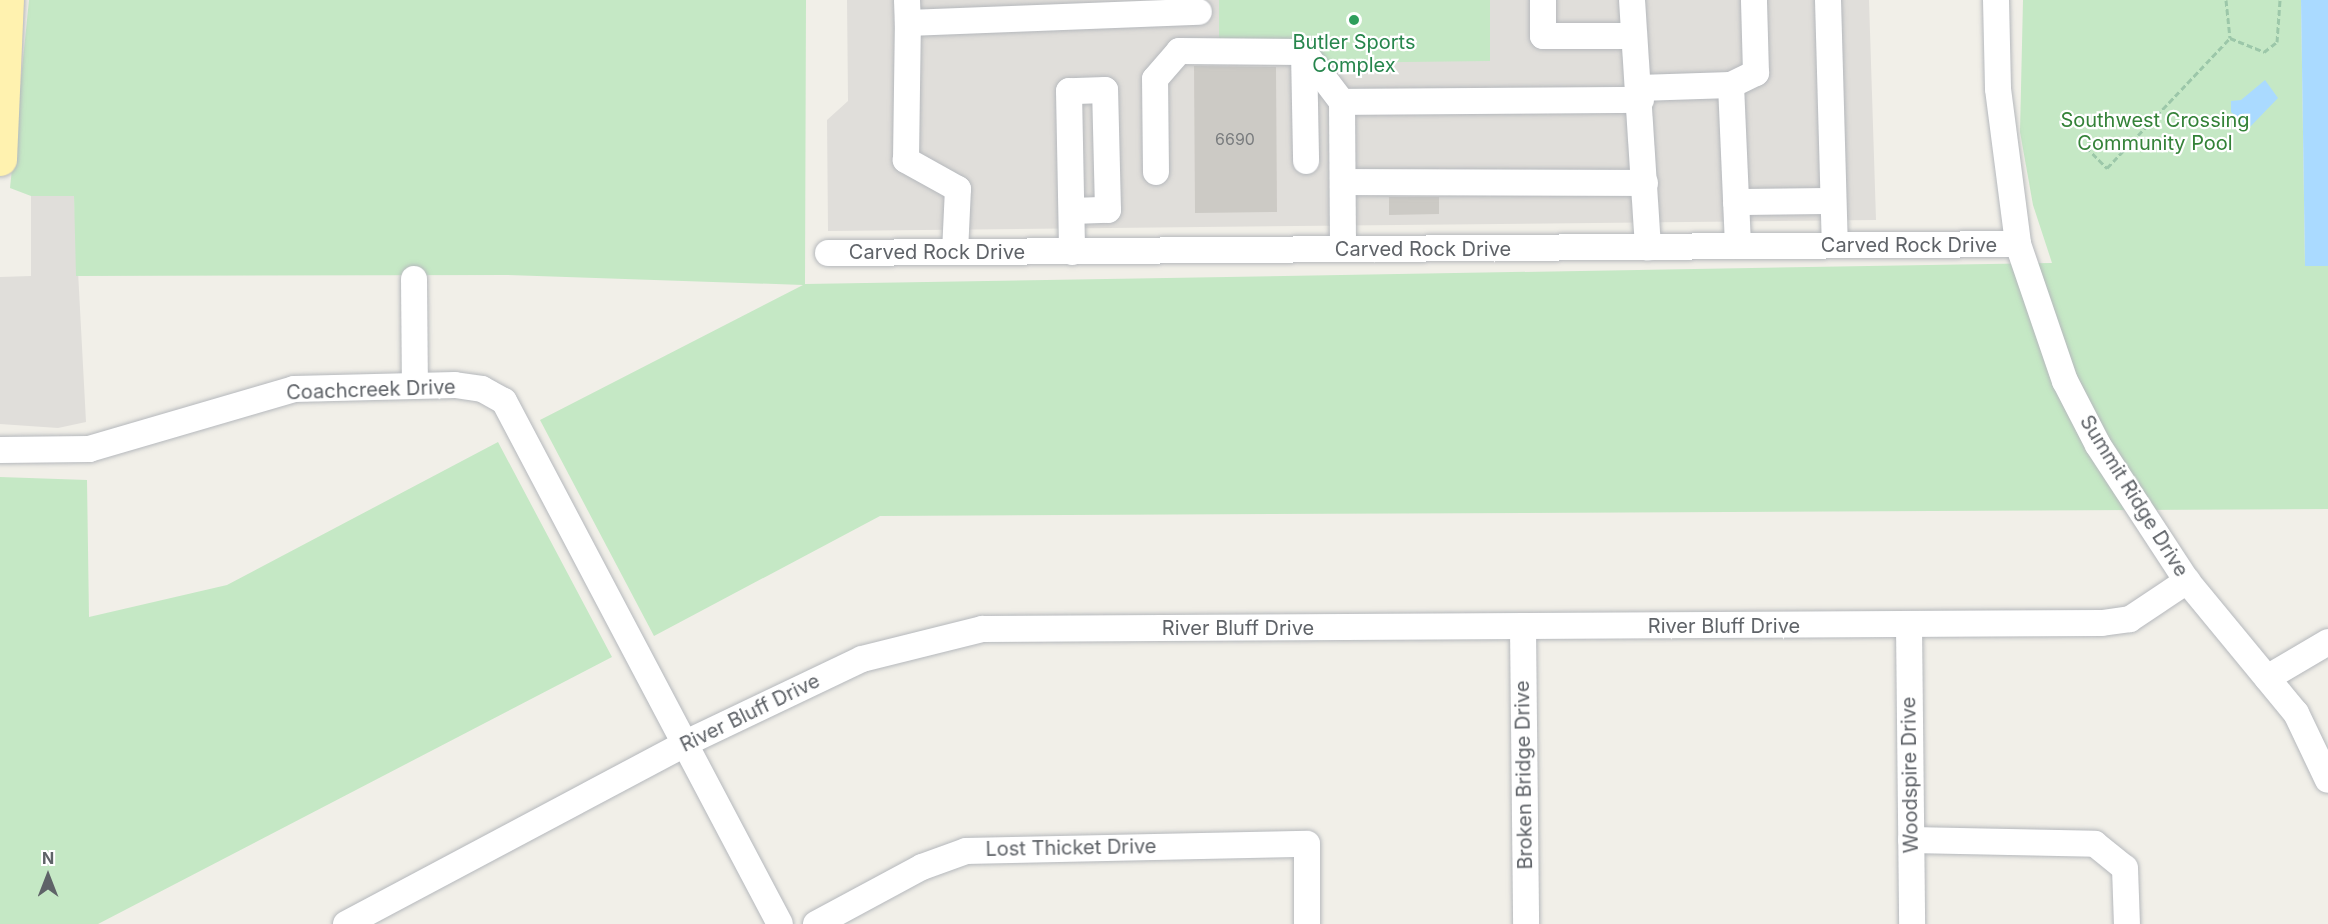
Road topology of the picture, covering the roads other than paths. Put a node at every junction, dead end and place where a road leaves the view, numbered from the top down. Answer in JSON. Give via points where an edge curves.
{"nodes":[{"id":1,"x":7,"y":0,"type":"edge"},
{"id":2,"x":1543,"y":0,"type":"edge"},
{"id":3,"x":1632,"y":0,"type":"edge"},
{"id":4,"x":1754,"y":0,"type":"edge"},
{"id":5,"x":1828,"y":0,"type":"edge"},
{"id":6,"x":1996,"y":0,"type":"edge"},
{"id":7,"x":907,"y":11,"type":"edge"},
{"id":8,"x":1200,"y":12,"type":"dead end"},
{"id":9,"x":1633,"y":36,"type":"junction"},
{"id":10,"x":1304,"y":52,"type":"junction"},
{"id":11,"x":1731,"y":86,"type":"junction"},
{"id":12,"x":1640,"y":94,"type":"junction"},
{"id":13,"x":1342,"y":102,"type":"junction"},
{"id":14,"x":1,"y":143,"type":"edge"},
{"id":15,"x":1306,"y":162,"type":"dead end"},
{"id":16,"x":1156,"y":172,"type":"dead end"},
{"id":17,"x":1343,"y":182,"type":"junction"},
{"id":18,"x":1645,"y":183,"type":"junction"},
{"id":19,"x":1833,"y":201,"type":"junction"},
{"id":20,"x":1736,"y":202,"type":"junction"},
{"id":21,"x":1072,"y":211,"type":"dead end"},
{"id":22,"x":2018,"y":244,"type":"junction"},
{"id":23,"x":1835,"y":245,"type":"junction"},
{"id":24,"x":1738,"y":246,"type":"junction"},
{"id":25,"x":1648,"y":247,"type":"junction"},
{"id":26,"x":1343,"y":249,"type":"junction"},
{"id":27,"x":955,"y":252,"type":"junction"},
{"id":28,"x":1072,"y":252,"type":"junction"},
{"id":29,"x":828,"y":253,"type":"dead end"},
{"id":30,"x":414,"y":279,"type":"dead end"},
{"id":31,"x":415,"y":386,"type":"junction"},
{"id":32,"x":0,"y":450,"type":"edge"},
{"id":33,"x":2187,"y":581,"type":"junction"},
{"id":34,"x":1909,"y":625,"type":"junction"},
{"id":35,"x":1523,"y":627,"type":"junction"},
{"id":36,"x":2328,"y":642,"type":"edge"},
{"id":37,"x":2266,"y":678,"type":"junction"},
{"id":38,"x":684,"y":744,"type":"junction"},
{"id":39,"x":2328,"y":780,"type":"edge"},
{"id":40,"x":1911,"y":840,"type":"junction"},
{"id":41,"x":346,"y":924,"type":"edge"},
{"id":42,"x":780,"y":924,"type":"edge"},
{"id":43,"x":816,"y":924,"type":"edge"},
{"id":44,"x":1307,"y":924,"type":"edge"},
{"id":45,"x":1526,"y":924,"type":"edge"},
{"id":46,"x":1912,"y":924,"type":"edge"},
{"id":47,"x":2127,"y":924,"type":"edge"}],
"edges":[{"from":1,"to":14,"type":"main road"},
{"from":2,"to":9,"type":"street","via":[[1543,36]]},
{"from":3,"to":9,"type":"street"},
{"from":4,"to":11,"type":"street","via":[[1756,73]]},
{"from":5,"to":19,"type":"street"},
{"from":6,"to":22,"type":"street","name":"Summit Ridge Drive","via":[[1998,89]]},
{"from":7,"to":8,"type":"street"},
{"from":7,"to":27,"type":"street","via":[[906,160],[958,189]]},
{"from":9,"to":12,"type":"street"},
{"from":10,"to":13,"type":"street"},
{"from":10,"to":15,"type":"street"},
{"from":10,"to":16,"type":"street","via":[[1179,51],[1155,79]]},
{"from":11,"to":12,"type":"street"},
{"from":11,"to":20,"type":"street"},
{"from":12,"to":13,"type":"street"},
{"from":12,"to":18,"type":"street"},
{"from":13,"to":17,"type":"street"},
{"from":17,"to":18,"type":"street"},
{"from":17,"to":26,"type":"street"},
{"from":18,"to":25,"type":"street"},
{"from":19,"to":20,"type":"street"},
{"from":19,"to":23,"type":"street"},
{"from":20,"to":24,"type":"street"},
{"from":21,"to":28,"type":"street"},
{"from":22,"to":23,"type":"street","name":"Carved Rock Drive"},
{"from":22,"to":33,"type":"street","name":"Summit Ridge Drive","via":[[2065,381],[2097,445]]},
{"from":23,"to":24,"type":"street","name":"Carved Rock Drive"},
{"from":24,"to":25,"type":"street","name":"Carved Rock Drive"},
{"from":25,"to":26,"type":"street","name":"Carved Rock Drive"},
{"from":26,"to":28,"type":"street","name":"Carved Rock Drive"},
{"from":27,"to":28,"type":"street","name":"Carved Rock Drive"},
{"from":27,"to":29,"type":"street","name":"Carved Rock Drive"},
{"from":30,"to":31,"type":"street"},
{"from":31,"to":32,"type":"street","name":"Coachcreek Drive","via":[[294,389],[89,449]]},
{"from":31,"to":38,"type":"street","name":"Coachcreek Drive","via":[[482,389],[504,401]]},
{"from":33,"to":34,"type":"street","name":"River Bluff Drive","via":[[2154,606],[2111,622]]},
{"from":33,"to":37,"type":"street","name":"Summit Ridge Drive"},
{"from":34,"to":35,"type":"street","name":"River Bluff Drive"},
{"from":34,"to":40,"type":"street","name":"Woodspire Drive"},
{"from":35,"to":38,"type":"street","name":"River Bluff Drive","via":[[982,629],[862,658]]},
{"from":35,"to":45,"type":"street","name":"Broken Bridge Drive"},
{"from":36,"to":37,"type":"street"},
{"from":37,"to":39,"type":"street","name":"Summit Ridge Drive","via":[[2296,712]]},
{"from":38,"to":41,"type":"street","name":"River Bluff Drive"},
{"from":38,"to":42,"type":"street","name":"Coachcreek Drive"},
{"from":40,"to":46,"type":"street","name":"Woodspire Drive"},
{"from":40,"to":47,"type":"street","via":[[2096,844],[2125,868]]},
{"from":43,"to":44,"type":"street","name":"Lost Thicket Drive","via":[[922,867],[966,851],[1307,844]]}]}
